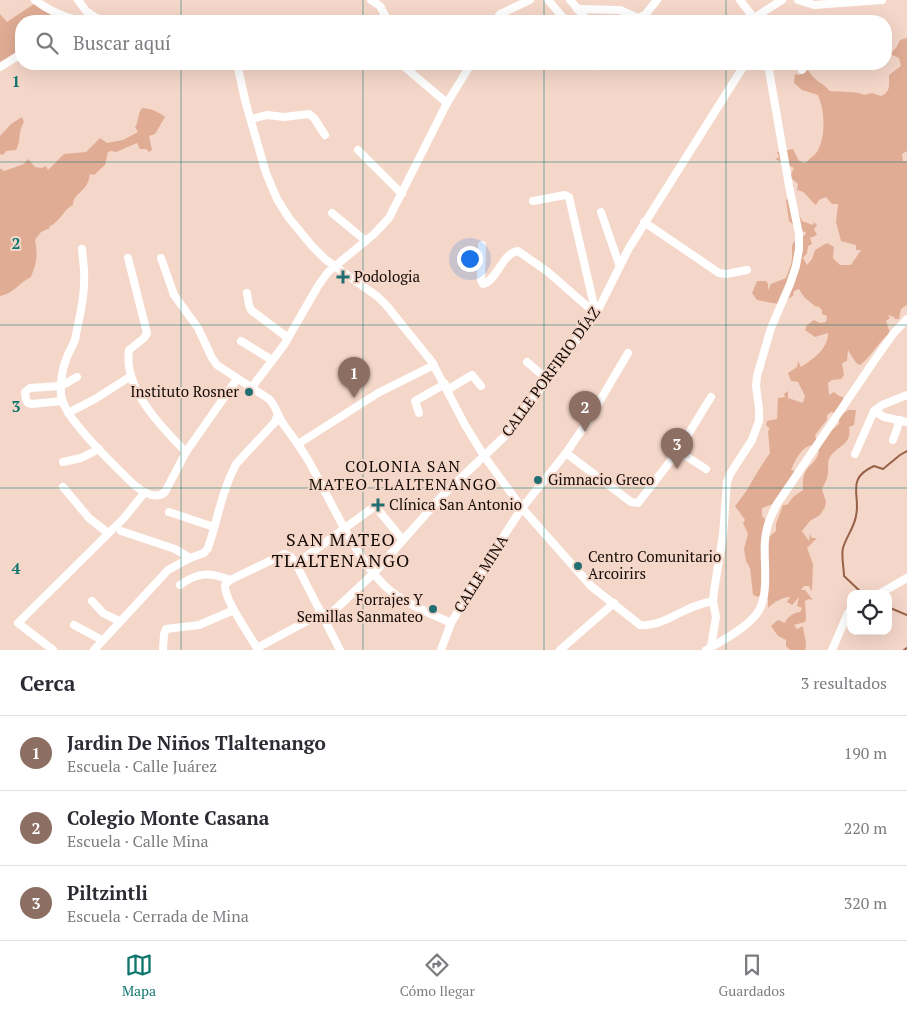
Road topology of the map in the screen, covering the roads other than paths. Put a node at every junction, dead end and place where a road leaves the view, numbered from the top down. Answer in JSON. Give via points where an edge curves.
{"nodes":[{"id":1,"x":35,"y":0,"type":"edge"},
{"id":2,"x":78,"y":0,"type":"edge"},
{"id":3,"x":371,"y":0,"type":"edge"},
{"id":4,"x":530,"y":0,"type":"edge"},
{"id":5,"x":548,"y":0,"type":"edge"},
{"id":6,"x":570,"y":0,"type":"edge"},
{"id":7,"x":657,"y":0,"type":"edge"},
{"id":8,"x":740,"y":0,"type":"edge"},
{"id":9,"x":782,"y":0,"type":"edge"},
{"id":10,"x":798,"y":0,"type":"edge"},
{"id":11,"x":882,"y":0,"type":"edge"},
{"id":12,"x":850,"y":1,"type":"edge"},
{"id":13,"x":577,"y":9,"type":"junction"},
{"id":14,"x":58,"y":15,"type":"edge"},
{"id":15,"x":92,"y":15,"type":"edge"},
{"id":16,"x":385,"y":15,"type":"edge"},
{"id":17,"x":499,"y":15,"type":"edge"},
{"id":18,"x":561,"y":15,"type":"edge"},
{"id":19,"x":582,"y":15,"type":"edge"},
{"id":20,"x":631,"y":15,"type":"edge"},
{"id":21,"x":644,"y":15,"type":"edge"},
{"id":22,"x":752,"y":15,"type":"edge"},
{"id":23,"x":761,"y":15,"type":"edge"},
{"id":24,"x":15,"y":58,"type":"edge"},
{"id":25,"x":0,"y":67,"type":"edge"},
{"id":26,"x":239,"y":70,"type":"edge"},
{"id":27,"x":408,"y":70,"type":"edge"},
{"id":28,"x":467,"y":70,"type":"edge"},
{"id":29,"x":741,"y":70,"type":"edge"},
{"id":30,"x":769,"y":70,"type":"edge"},
{"id":31,"x":447,"y":103,"type":"junction"},
{"id":32,"x":251,"y":119,"type":"junction"},
{"id":33,"x":325,"y":135,"type":"dead end"},
{"id":34,"x":358,"y":150,"type":"dead end"},
{"id":35,"x":402,"y":194,"type":"junction"},
{"id":36,"x":534,"y":201,"type":"dead end"},
{"id":37,"x":601,"y":212,"type":"dead end"},
{"id":38,"x":332,"y":213,"type":"dead end"},
{"id":39,"x":644,"y":222,"type":"junction"},
{"id":40,"x":366,"y":241,"type":"junction"},
{"id":41,"x":482,"y":245,"type":"dead end"},
{"id":42,"x":82,"y":249,"type":"dead end"},
{"id":43,"x":128,"y":258,"type":"dead end"},
{"id":44,"x":161,"y":258,"type":"dead end"},
{"id":45,"x":620,"y":264,"type":"junction"},
{"id":46,"x":335,"y":267,"type":"junction"},
{"id":47,"x":748,"y":270,"type":"dead end"},
{"id":48,"x":247,"y":293,"type":"dead end"},
{"id":49,"x":596,"y":314,"type":"junction"},
{"id":50,"x":907,"y":319,"type":"edge"},
{"id":51,"x":288,"y":338,"type":"junction"},
{"id":52,"x":241,"y":341,"type":"dead end"},
{"id":53,"x":628,"y":353,"type":"dead end"},
{"id":54,"x":272,"y":360,"type":"junction"},
{"id":55,"x":527,"y":362,"type":"dead end"},
{"id":56,"x":434,"y":365,"type":"junction"},
{"id":57,"x":130,"y":376,"type":"junction"},
{"id":58,"x":77,"y":377,"type":"dead end"},
{"id":59,"x":237,"y":379,"type":"junction"},
{"id":60,"x":547,"y":379,"type":"junction"},
{"id":61,"x":61,"y":386,"type":"junction"},
{"id":62,"x":481,"y":386,"type":"dead end"},
{"id":63,"x":252,"y":387,"type":"junction"},
{"id":64,"x":446,"y":387,"type":"junction"},
{"id":65,"x":907,"y":395,"type":"edge"},
{"id":66,"x":711,"y":397,"type":"dead end"},
{"id":67,"x":62,"y":401,"type":"junction"},
{"id":68,"x":874,"y":411,"type":"junction"},
{"id":69,"x":68,"y":413,"type":"junction"},
{"id":70,"x":419,"y":413,"type":"dead end"},
{"id":71,"x":277,"y":416,"type":"junction"},
{"id":72,"x":904,"y":421,"type":"edge"},
{"id":73,"x":893,"y":440,"type":"dead end"},
{"id":74,"x":298,"y":444,"type":"junction"},
{"id":75,"x":99,"y":449,"type":"junction"},
{"id":76,"x":678,"y":451,"type":"junction"},
{"id":77,"x":186,"y":452,"type":"junction"},
{"id":78,"x":566,"y":452,"type":"junction"},
{"id":79,"x":855,"y":454,"type":"dead end"},
{"id":80,"x":484,"y":456,"type":"junction"},
{"id":81,"x":63,"y":462,"type":"dead end"},
{"id":82,"x":706,"y":469,"type":"dead end"},
{"id":83,"x":63,"y":487,"type":"dead end"},
{"id":84,"x":145,"y":492,"type":"junction"},
{"id":85,"x":522,"y":508,"type":"junction"},
{"id":86,"x":169,"y":512,"type":"dead end"},
{"id":87,"x":214,"y":527,"type":"junction"},
{"id":88,"x":344,"y":528,"type":"junction"},
{"id":89,"x":121,"y":531,"type":"dead end"},
{"id":90,"x":108,"y":533,"type":"junction"},
{"id":91,"x":402,"y":539,"type":"junction"},
{"id":92,"x":190,"y":558,"type":"junction"},
{"id":93,"x":296,"y":564,"type":"junction"},
{"id":94,"x":373,"y":574,"type":"junction"},
{"id":95,"x":907,"y":578,"type":"edge"},
{"id":96,"x":228,"y":581,"type":"junction"},
{"id":97,"x":180,"y":585,"type":"dead end"},
{"id":98,"x":886,"y":590,"type":"edge"},
{"id":99,"x":713,"y":600,"type":"junction"},
{"id":100,"x":92,"y":601,"type":"dead end"},
{"id":101,"x":614,"y":603,"type":"junction"},
{"id":102,"x":234,"y":610,"type":"junction"},
{"id":103,"x":847,"y":615,"type":"edge"},
{"id":104,"x":324,"y":616,"type":"junction"},
{"id":105,"x":119,"y":622,"type":"junction"},
{"id":106,"x":451,"y":622,"type":"junction"},
{"id":107,"x":74,"y":625,"type":"dead end"},
{"id":108,"x":102,"y":640,"type":"junction"},
{"id":109,"x":257,"y":649,"type":"edge"},
{"id":110,"x":708,"y":649,"type":"edge"},
{"id":111,"x":53,"y":650,"type":"edge"},
{"id":112,"x":94,"y":650,"type":"edge"},
{"id":113,"x":163,"y":650,"type":"edge"},
{"id":114,"x":340,"y":650,"type":"edge"},
{"id":115,"x":440,"y":650,"type":"edge"},
{"id":116,"x":560,"y":650,"type":"edge"},
{"id":117,"x":832,"y":650,"type":"edge"}],
"edges":[{"from":1,"to":14,"type":"street"},
{"from":2,"to":15,"type":"street"},
{"from":3,"to":16,"type":"street","via":[[380,6]]},
{"from":4,"to":17,"type":"street"},
{"from":5,"to":18,"type":"street"},
{"from":6,"to":13,"type":"street"},
{"from":7,"to":21,"type":"street"},
{"from":8,"to":22,"type":"street"},
{"from":9,"to":23,"type":"street"},
{"from":10,"to":12,"type":"street","via":[[814,6]]},
{"from":11,"to":12,"type":"street"},
{"from":13,"to":19,"type":"street"},
{"from":13,"to":20,"type":"street","via":[[620,10]]},
{"from":24,"to":25,"type":"street"},
{"from":26,"to":32,"type":"street"},
{"from":27,"to":31,"type":"street"},
{"from":28,"to":31,"type":"street"},
{"from":29,"to":39,"type":"street","name":"CALLE PORFIRIO DÍAZ"},
{"from":30,"to":99,"type":"street","via":[[799,249],[757,376],[759,421],[752,440],[727,482],[724,534]]},
{"from":31,"to":35,"type":"street"},
{"from":32,"to":33,"type":"street","via":[[267,114],[284,117],[309,114]]},
{"from":32,"to":46,"type":"street","via":[[277,200],[312,246]]},
{"from":34,"to":35,"type":"street"},
{"from":35,"to":40,"type":"street","via":[[389,218]]},
{"from":36,"to":49,"type":"street","via":[[569,197]]},
{"from":37,"to":45,"type":"street"},
{"from":38,"to":40,"type":"street"},
{"from":39,"to":45,"type":"street","name":"CALLE PORFIRIO DÍAZ"},
{"from":39,"to":47,"type":"street","via":[[720,273]]},
{"from":40,"to":46,"type":"street"},
{"from":41,"to":49,"type":"street","via":[[481,280],[484,284],[510,255],[518,251],[548,272]]},
{"from":42,"to":61,"type":"street","via":[[84,285],[74,342],[65,363]]},
{"from":43,"to":57,"type":"street","via":[[147,333],[129,350]]},
{"from":44,"to":59,"type":"street","via":[[174,294],[198,328],[212,358]]},
{"from":45,"to":49,"type":"street","name":"CALLE PORFIRIO DÍAZ"},
{"from":46,"to":51,"type":"street","via":[[318,286]]},
{"from":46,"to":56,"type":"street","via":[[378,297]]},
{"from":48,"to":51,"type":"street","via":[[251,310]]},
{"from":49,"to":60,"type":"street","name":"CALLE PORFIRIO DÍAZ"},
{"from":50,"to":110,"type":"street","via":[[876,358],[768,520],[763,600],[759,611],[737,631]]},
{"from":51,"to":54,"type":"street"},
{"from":52,"to":54,"type":"street"},
{"from":53,"to":78,"type":"street","name":"CALLE MINA"},
{"from":54,"to":63,"type":"street"},
{"from":55,"to":60,"type":"street"},
{"from":56,"to":64,"type":"street"},
{"from":56,"to":74,"type":"street","via":[[378,393]]},
{"from":57,"to":69,"type":"street"},
{"from":57,"to":77,"type":"street","via":[[162,428]]},
{"from":58,"to":61,"type":"street"},
{"from":59,"to":63,"type":"street"},
{"from":59,"to":77,"type":"street"},
{"from":60,"to":80,"type":"street","name":"CALLE PORFIRIO DÍAZ","via":[[505,436]]},
{"from":61,"to":67,"type":"street"},
{"from":61,"to":67,"type":"street","via":[[30,388],[25,392],[26,400],[32,404]]},
{"from":62,"to":64,"type":"street","via":[[472,375]]},
{"from":63,"to":71,"type":"street","via":[[270,399]]},
{"from":64,"to":70,"type":"street","via":[[416,401]]},
{"from":64,"to":80,"type":"street"},
{"from":65,"to":68,"type":"street"},
{"from":66,"to":76,"type":"street"},
{"from":67,"to":69,"type":"street"},
{"from":68,"to":72,"type":"street","via":[[884,417]]},
{"from":68,"to":79,"type":"street"},
{"from":69,"to":75,"type":"street"},
{"from":71,"to":74,"type":"street"},
{"from":71,"to":87,"type":"street","via":[[236,464],[221,498]]},
{"from":72,"to":73,"type":"street"},
{"from":74,"to":88,"type":"street"},
{"from":75,"to":81,"type":"street"},
{"from":75,"to":84,"type":"street"},
{"from":76,"to":78,"type":"street","via":[[641,501],[635,504]]},
{"from":76,"to":82,"type":"street"},
{"from":77,"to":84,"type":"street","via":[[165,492],[159,496]]},
{"from":78,"to":85,"type":"street","name":"CALLE MINA"},
{"from":80,"to":85,"type":"street"},
{"from":80,"to":91,"type":"street","name":"CALLE PORFIRIO DÍAZ"},
{"from":83,"to":90,"type":"street","via":[[88,518]]},
{"from":84,"to":90,"type":"street"},
{"from":85,"to":101,"type":"street","via":[[590,586]]},
{"from":85,"to":106,"type":"street","name":"CALLE MINA"},
{"from":86,"to":87,"type":"street"},
{"from":87,"to":92,"type":"street","via":[[208,548]]},
{"from":88,"to":91,"type":"street","via":[[375,506]]},
{"from":88,"to":93,"type":"street"},
{"from":88,"to":94,"type":"street"},
{"from":89,"to":92,"type":"street","via":[[175,549]]},
{"from":90,"to":111,"type":"street","via":[[18,623]]},
{"from":91,"to":94,"type":"street","name":"CALLE PORFIRIO DÍAZ"},
{"from":92,"to":105,"type":"street","via":[[168,570]]},
{"from":93,"to":96,"type":"street","via":[[284,554]]},
{"from":93,"to":104,"type":"street"},
{"from":94,"to":104,"type":"street","name":"CALLE PORFIRIO DÍAZ"},
{"from":94,"to":106,"type":"street","via":[[406,601]]},
{"from":95,"to":98,"type":"street"},
{"from":96,"to":97,"type":"street","via":[[212,574]]},
{"from":96,"to":102,"type":"street","via":[[224,590]]},
{"from":99,"to":101,"type":"street","via":[[648,626],[640,625]]},
{"from":99,"to":110,"type":"street","via":[[716,617]]},
{"from":100,"to":105,"type":"street","via":[[103,613]]},
{"from":101,"to":116,"type":"street"},
{"from":102,"to":109,"type":"street"},
{"from":102,"to":113,"type":"street","via":[[199,625],[166,629]]},
{"from":103,"to":117,"type":"street"},
{"from":104,"to":109,"type":"street","name":"CALLE PORFIRIO DÍAZ"},
{"from":104,"to":114,"type":"street"},
{"from":105,"to":108,"type":"street"},
{"from":106,"to":115,"type":"street","name":"CALLE MINA"},
{"from":107,"to":108,"type":"street"},
{"from":108,"to":112,"type":"street"}]}
